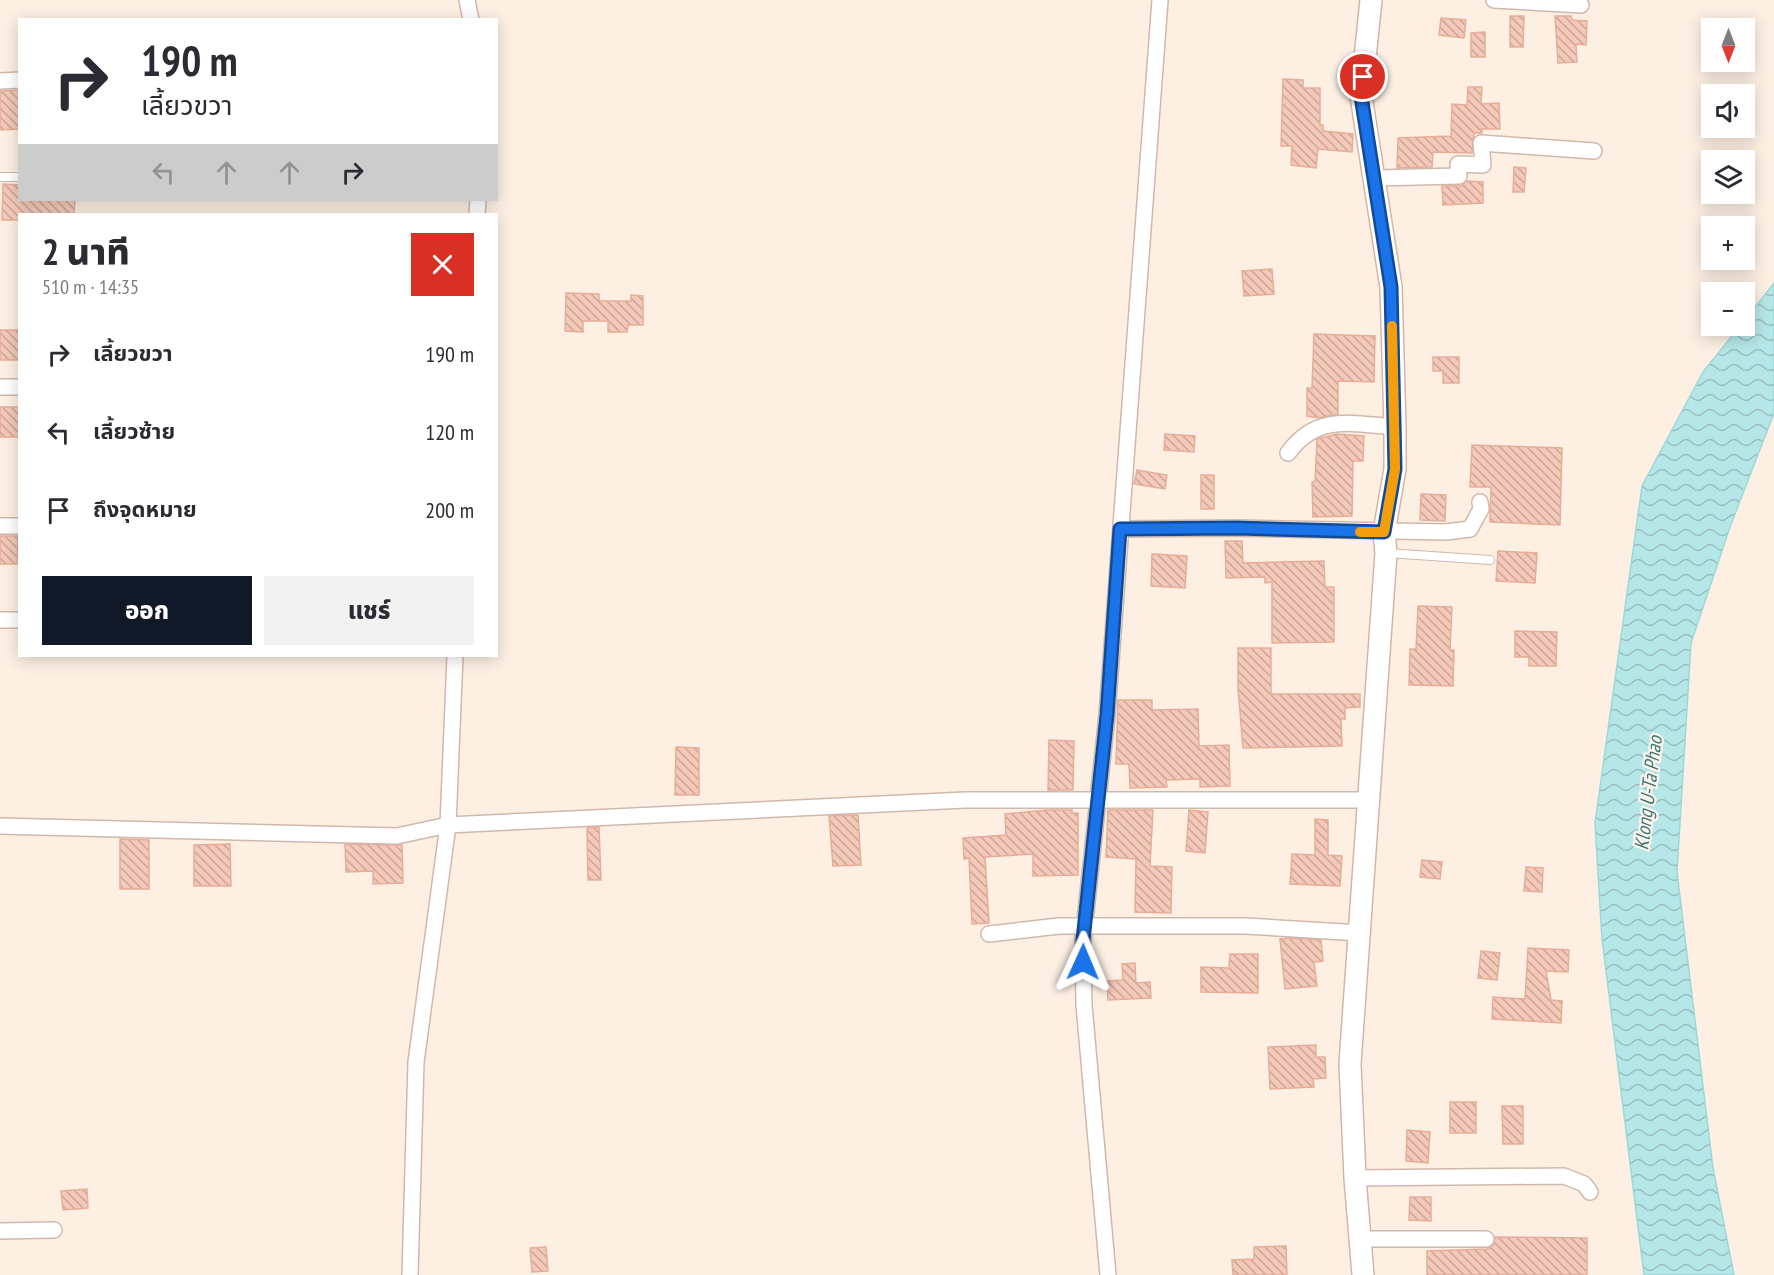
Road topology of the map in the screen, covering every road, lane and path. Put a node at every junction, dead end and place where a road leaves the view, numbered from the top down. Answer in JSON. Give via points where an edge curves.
{"nodes":[{"id":1,"x":467,"y":0,"type":"edge"},
{"id":2,"x":1160,"y":0,"type":"edge"},
{"id":3,"x":1371,"y":0,"type":"edge"},
{"id":4,"x":1494,"y":0,"type":"edge"},
{"id":5,"x":1581,"y":5,"type":"dead end"},
{"id":6,"x":471,"y":18,"type":"edge"},
{"id":7,"x":18,"y":80,"type":"edge"},
{"id":8,"x":0,"y":81,"type":"edge"},
{"id":9,"x":1594,"y":151,"type":"dead end"},
{"id":10,"x":0,"y":177,"type":"edge"},
{"id":11,"x":18,"y":177,"type":"edge"},
{"id":12,"x":1375,"y":178,"type":"junction"},
{"id":13,"x":0,"y":387,"type":"edge"},
{"id":14,"x":18,"y":387,"type":"edge"},
{"id":15,"x":1395,"y":427,"type":"junction"},
{"id":16,"x":1288,"y":453,"type":"dead end"},
{"id":17,"x":1480,"y":502,"type":"dead end"},
{"id":18,"x":0,"y":526,"type":"edge"},
{"id":19,"x":18,"y":526,"type":"edge"},
{"id":20,"x":1120,"y":529,"type":"junction"},
{"id":21,"x":1385,"y":543,"type":"junction"},
{"id":22,"x":1490,"y":560,"type":"dead end"},
{"id":23,"x":0,"y":620,"type":"edge"},
{"id":24,"x":18,"y":620,"type":"edge"},
{"id":25,"x":455,"y":657,"type":"edge"},
{"id":26,"x":1098,"y":798,"type":"junction"},
{"id":27,"x":1371,"y":800,"type":"junction"},
{"id":28,"x":448,"y":825,"type":"junction"},
{"id":29,"x":0,"y":826,"type":"edge"},
{"id":30,"x":1084,"y":928,"type":"junction"},
{"id":31,"x":1360,"y":933,"type":"junction"},
{"id":32,"x":989,"y":934,"type":"dead end"},
{"id":33,"x":1355,"y":1178,"type":"junction"},
{"id":34,"x":1590,"y":1192,"type":"dead end"},
{"id":35,"x":54,"y":1230,"type":"dead end"},
{"id":36,"x":0,"y":1231,"type":"edge"},
{"id":37,"x":1360,"y":1239,"type":"junction"},
{"id":38,"x":1486,"y":1239,"type":"dead end"},
{"id":39,"x":410,"y":1275,"type":"edge"},
{"id":40,"x":1108,"y":1275,"type":"edge"},
{"id":41,"x":1363,"y":1275,"type":"edge"}],
"edges":[{"from":1,"to":6,"type":"street"},
{"from":2,"to":20,"type":"street"},
{"from":3,"to":12,"type":"street","via":[[1361,96]]},
{"from":4,"to":5,"type":"street"},
{"from":7,"to":8,"type":"street"},
{"from":9,"to":12,"type":"street","via":[[1481,143],[1483,165],[1458,164],[1459,176]]},
{"from":10,"to":11,"type":"lane"},
{"from":12,"to":15,"type":"street","via":[[1391,287]]},
{"from":13,"to":14,"type":"street"},
{"from":15,"to":16,"type":"street","via":[[1317,427],[1299,437]]},
{"from":15,"to":21,"type":"street","via":[[1395,469]]},
{"from":17,"to":21,"type":"street","via":[[1481,509],[1470,529]]},
{"from":18,"to":19,"type":"street"},
{"from":20,"to":21,"type":"street","via":[[1236,528]]},
{"from":20,"to":26,"type":"street"},
{"from":21,"to":22,"type":"lane"},
{"from":21,"to":27,"type":"street"},
{"from":23,"to":24,"type":"street"},
{"from":25,"to":28,"type":"street"},
{"from":26,"to":27,"type":"street"},
{"from":26,"to":28,"type":"street","via":[[965,800]]},
{"from":26,"to":30,"type":"street"},
{"from":27,"to":31,"type":"street"},
{"from":28,"to":29,"type":"street","via":[[397,836]]},
{"from":28,"to":39,"type":"street","via":[[416,1062]]},
{"from":30,"to":31,"type":"street","via":[[1246,927]]},
{"from":30,"to":32,"type":"street"},
{"from":30,"to":40,"type":"street","via":[[1084,1005]]},
{"from":31,"to":33,"type":"street","via":[[1350,1064]]},
{"from":33,"to":34,"type":"street","via":[[1564,1176],[1580,1181]]},
{"from":33,"to":37,"type":"street"},
{"from":35,"to":36,"type":"street"},
{"from":37,"to":38,"type":"street"},
{"from":37,"to":41,"type":"street"}]}
